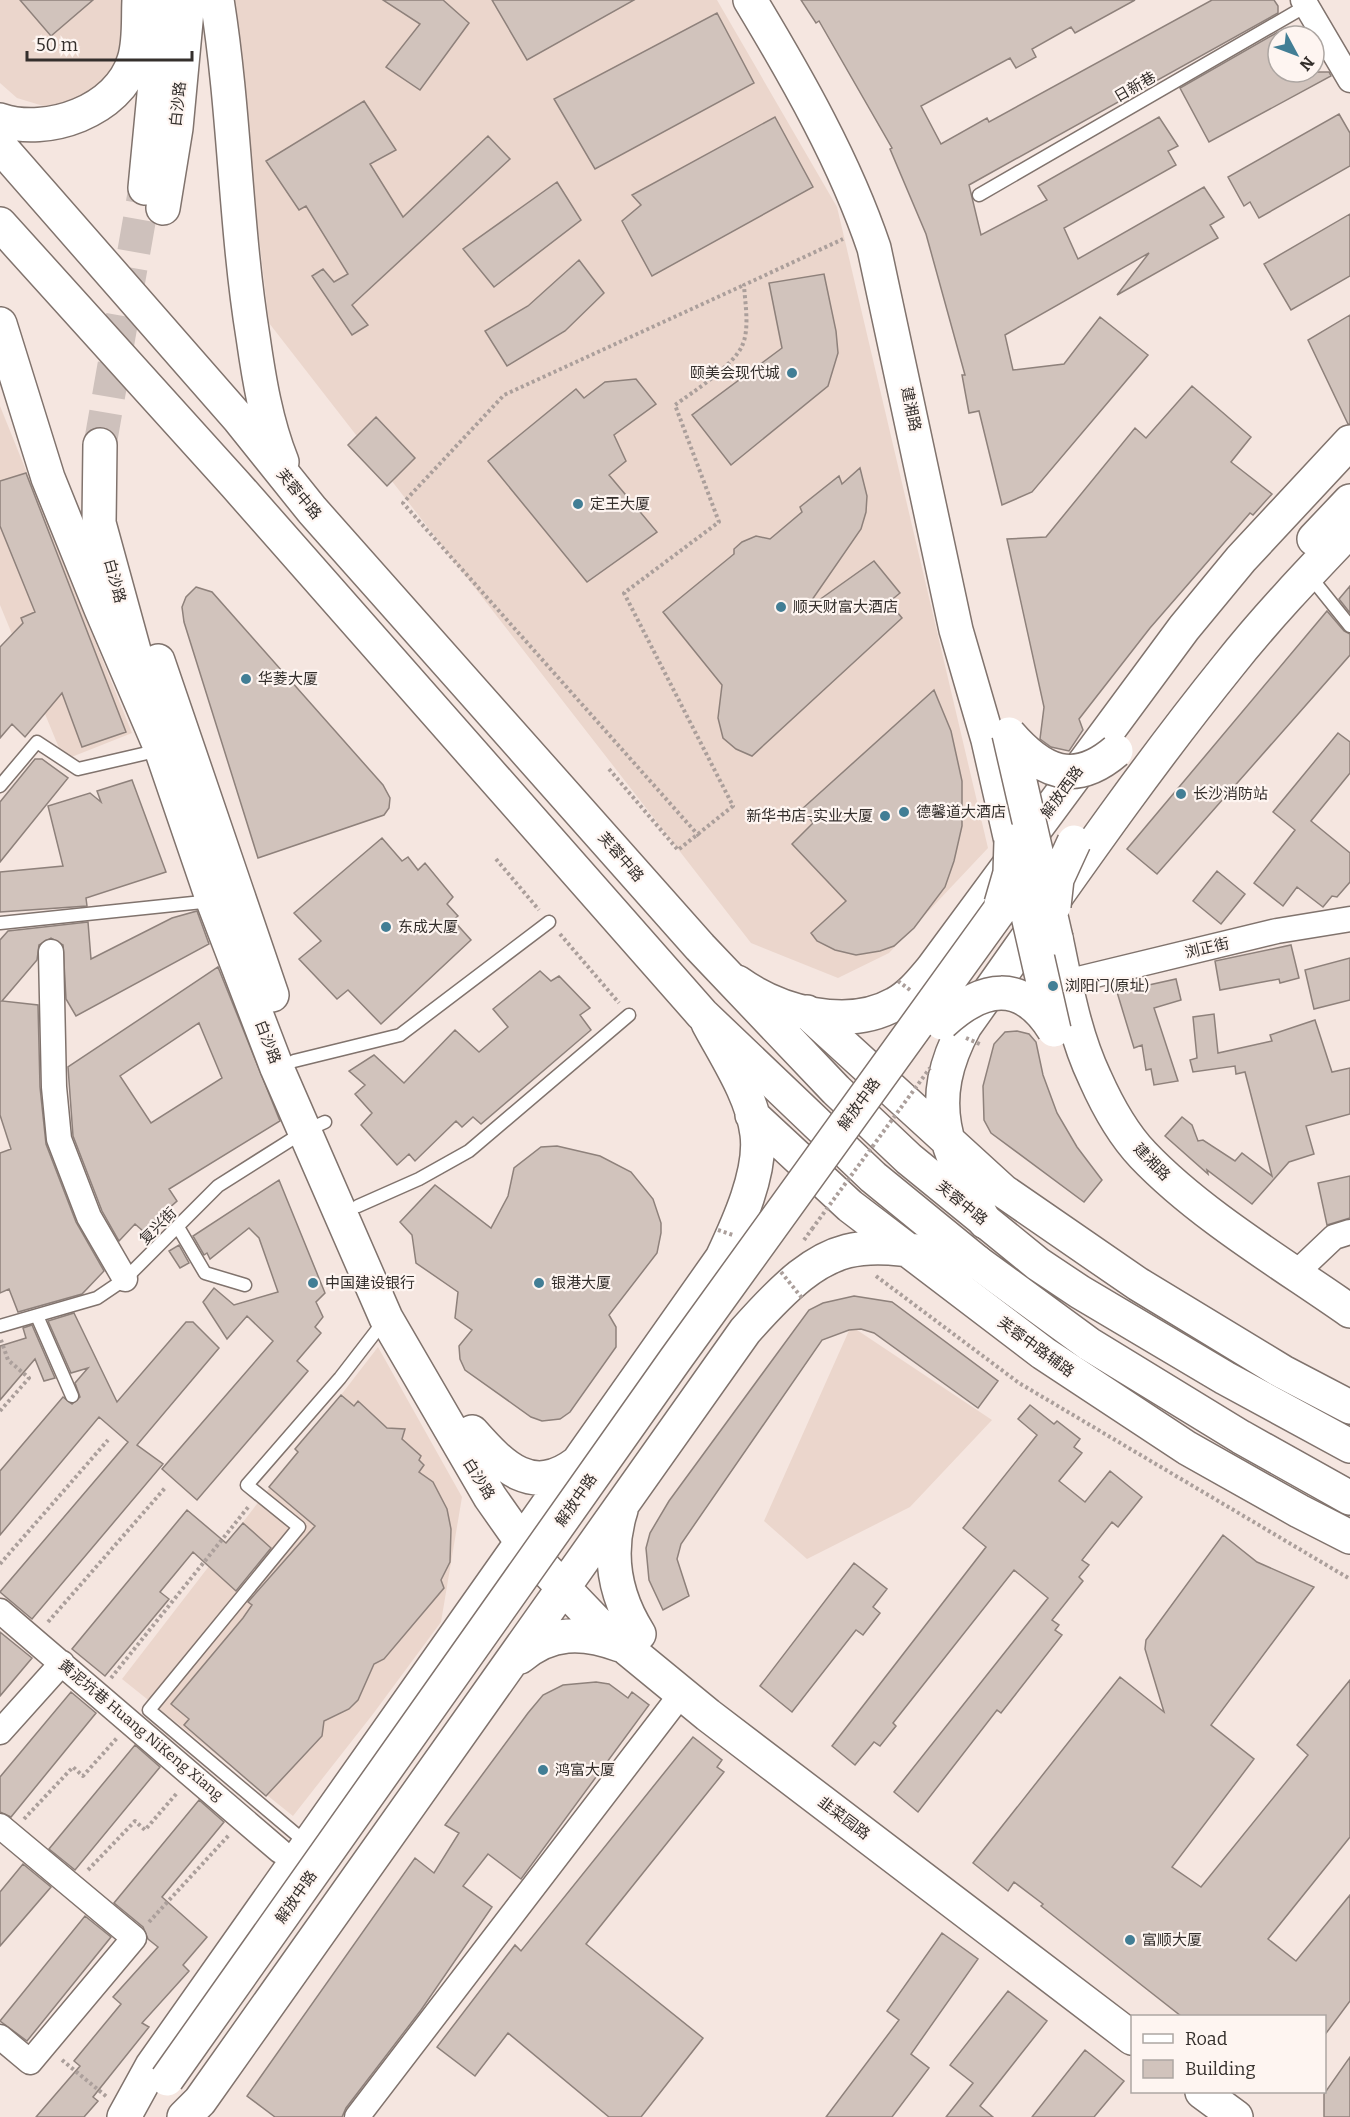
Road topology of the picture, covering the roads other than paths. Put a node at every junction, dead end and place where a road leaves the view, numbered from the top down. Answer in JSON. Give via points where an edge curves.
{"nodes":[{"id":1,"x":140,"y":0,"type":"edge"},
{"id":2,"x":163,"y":0,"type":"edge"},
{"id":3,"x":188,"y":0,"type":"edge"},
{"id":4,"x":217,"y":0,"type":"edge"},
{"id":5,"x":750,"y":0,"type":"edge"},
{"id":6,"x":775,"y":0,"type":"edge"},
{"id":7,"x":1304,"y":3,"type":"edge"},
{"id":8,"x":1350,"y":80,"type":"edge"},
{"id":9,"x":0,"y":120,"type":"edge"},
{"id":10,"x":0,"y":146,"type":"edge"},
{"id":11,"x":978,"y":195,"type":"dead end"},
{"id":12,"x":0,"y":224,"type":"edge"},
{"id":13,"x":0,"y":324,"type":"edge"},
{"id":14,"x":1350,"y":442,"type":"edge"},
{"id":15,"x":1350,"y":473,"type":"edge"},
{"id":16,"x":291,"y":486,"type":"junction"},
{"id":17,"x":1350,"y":501,"type":"edge"},
{"id":18,"x":1350,"y":530,"type":"edge"},
{"id":19,"x":1308,"y":574,"type":"junction"},
{"id":20,"x":1350,"y":626,"type":"edge"},
{"id":21,"x":1009,"y":734,"type":"junction"},
{"id":22,"x":161,"y":749,"type":"junction"},
{"id":23,"x":1116,"y":751,"type":"junction"},
{"id":24,"x":0,"y":786,"type":"edge"},
{"id":25,"x":1074,"y":842,"type":"junction"},
{"id":26,"x":1022,"y":881,"type":"junction"},
{"id":27,"x":213,"y":901,"type":"junction"},
{"id":28,"x":1350,"y":919,"type":"edge"},
{"id":29,"x":549,"y":921,"type":"road end"},
{"id":30,"x":0,"y":923,"type":"edge"},
{"id":31,"x":1056,"y":938,"type":"junction"},
{"id":32,"x":51,"y":951,"type":"dead end"},
{"id":33,"x":725,"y":973,"type":"junction"},
{"id":34,"x":1066,"y":982,"type":"junction"},
{"id":35,"x":807,"y":1012,"type":"junction"},
{"id":36,"x":702,"y":1014,"type":"junction"},
{"id":37,"x":629,"y":1015,"type":"road end"},
{"id":38,"x":942,"y":1023,"type":"junction"},
{"id":39,"x":1054,"y":1030,"type":"junction"},
{"id":40,"x":294,"y":1061,"type":"junction"},
{"id":41,"x":752,"y":1114,"type":"junction"},
{"id":42,"x":315,"y":1126,"type":"junction"},
{"id":43,"x":951,"y":1146,"type":"junction"},
{"id":44,"x":358,"y":1206,"type":"junction"},
{"id":45,"x":985,"y":1222,"type":"junction"},
{"id":46,"x":178,"y":1227,"type":"junction"},
{"id":47,"x":1350,"y":1232,"type":"edge"},
{"id":48,"x":904,"y":1249,"type":"junction"},
{"id":49,"x":977,"y":1262,"type":"junction"},
{"id":50,"x":1296,"y":1273,"type":"junction"},
{"id":51,"x":125,"y":1279,"type":"junction"},
{"id":52,"x":245,"y":1285,"type":"dead end"},
{"id":53,"x":1350,"y":1311,"type":"edge"},
{"id":54,"x":37,"y":1316,"type":"junction"},
{"id":55,"x":387,"y":1318,"type":"junction"},
{"id":56,"x":0,"y":1326,"type":"edge"},
{"id":57,"x":1350,"y":1335,"type":"edge"},
{"id":58,"x":72,"y":1396,"type":"dead end"},
{"id":59,"x":1350,"y":1407,"type":"edge"},
{"id":60,"x":472,"y":1432,"type":"junction"},
{"id":61,"x":1350,"y":1446,"type":"edge"},
{"id":62,"x":577,"y":1463,"type":"junction"},
{"id":63,"x":490,"y":1497,"type":"junction"},
{"id":64,"x":1350,"y":1498,"type":"edge"},
{"id":65,"x":624,"y":1501,"type":"junction"},
{"id":66,"x":527,"y":1534,"type":"junction"},
{"id":67,"x":1350,"y":1537,"type":"edge"},
{"id":68,"x":568,"y":1580,"type":"junction"},
{"id":69,"x":484,"y":1596,"type":"junction"},
{"id":70,"x":0,"y":1611,"type":"edge"},
{"id":71,"x":633,"y":1641,"type":"junction"},
{"id":72,"x":62,"y":1663,"type":"junction"},
{"id":73,"x":507,"y":1668,"type":"junction"},
{"id":74,"x":682,"y":1693,"type":"junction"},
{"id":75,"x":0,"y":1732,"type":"edge"},
{"id":76,"x":5,"y":1830,"type":"edge"},
{"id":77,"x":289,"y":1843,"type":"joint"},
{"id":78,"x":1131,"y":2019,"type":"edge"},
{"id":79,"x":0,"y":2037,"type":"edge"},
{"id":80,"x":1131,"y":2037,"type":"edge"},
{"id":81,"x":1205,"y":2093,"type":"edge"},
{"id":82,"x":1229,"y":2093,"type":"edge"},
{"id":83,"x":179,"y":2095,"type":"edge"},
{"id":84,"x":123,"y":2112,"type":"edge"},
{"id":85,"x":166,"y":2117,"type":"edge"},
{"id":86,"x":357,"y":2117,"type":"edge"},
{"id":87,"x":1236,"y":2117,"type":"edge"},
{"id":88,"x":1259,"y":2117,"type":"edge"}],
"edges":[{"from":1,"to":9,"type":"main road","via":[[135,59],[126,80],[105,99],[64,121],[40,126],[18,126]]},
{"from":2,"to":3,"type":"main road","name":"白沙路","via":[[154,198],[176,128]]},
{"from":4,"to":16,"type":"main road","via":[[246,296],[261,389]]},
{"from":5,"to":26,"type":"main road","name":"建湘路","via":[[812,111],[867,228],[885,289],[957,630]]},
{"from":6,"to":21,"type":"main road","name":"建湘路","via":[[882,203],[895,242],[977,624]]},
{"from":7,"to":8,"type":"street"},
{"from":7,"to":11,"type":"lane","name":"日新巷"},
{"from":10,"to":16,"type":"main road","name":"芙蓉中路","via":[[238,419]]},
{"from":12,"to":36,"type":"main road"},
{"from":13,"to":22,"type":"main road","via":[[48,478]]},
{"from":14,"to":35,"type":"main road","name":"解放西路","via":[[1241,559],[1184,628],[918,985],[894,1005],[875,1013],[854,1017]]},
{"from":15,"to":23,"type":"main road","name":"解放西路","via":[[1250,580]]},
{"from":16,"to":33,"type":"main road","name":"芙蓉中路"},
{"from":17,"to":25,"type":"main road","via":[[1214,653]]},
{"from":18,"to":19,"type":"main road"},
{"from":19,"to":20,"type":"lane"},
{"from":19,"to":43,"type":"main road","via":[[1228,665],[965,1026],[955,1044],[941,1094]]},
{"from":21,"to":23,"type":"main road","bridge":true,"via":[[1033,759],[1058,771],[1088,770]]},
{"from":21,"to":26,"type":"main road","name":"建湘路","bridge":true},
{"from":22,"to":24,"type":"lane","via":[[78,769],[38,742]]},
{"from":22,"to":27,"type":"main road","name":"白沙路"},
{"from":22,"to":40,"type":"main road","name":"白沙路","via":[[99,523],[109,452],[116,519],[131,588]]},
{"from":23,"to":26,"type":"main road","name":"解放西路","bridge":true},
{"from":25,"to":26,"type":"main road","bridge":true},
{"from":25,"to":31,"type":"main road","bridge":true,"via":[[1062,864],[1054,894]]},
{"from":26,"to":31,"type":"main road","bridge":true},
{"from":26,"to":38,"type":"main road","name":"解放中路","bridge":true},
{"from":26,"to":39,"type":"main road","name":"建湘路","bridge":true},
{"from":26,"to":83,"type":"main road","name":"解放中路","bridge":true,"via":[[675,1360]]},
{"from":27,"to":30,"type":"lane"},
{"from":27,"to":42,"type":"main road","name":"白沙路","via":[[278,1068]]},
{"from":28,"to":34,"type":"street","name":"浏正街","via":[[1277,931]]},
{"from":29,"to":40,"type":"lane","via":[[400,1035]]},
{"from":31,"to":34,"type":"main road","name":"建湘路"},
{"from":32,"to":51,"type":"street","via":[[58,1139],[89,1217]]},
{"from":33,"to":35,"type":"main road","name":"解放西路","via":[[779,1005]]},
{"from":33,"to":45,"type":"main road","name":"芙蓉中路","via":[[836,1090],[909,1159]]},
{"from":34,"to":50,"type":"main road","name":"建湘路","via":[[1094,1077],[1122,1128],[1142,1154],[1202,1206]]},
{"from":35,"to":43,"type":"main road"},
{"from":36,"to":41,"type":"main road","name":"解放中路"},
{"from":36,"to":49,"type":"main road","via":[[873,1177]]},
{"from":37,"to":44,"type":"lane","via":[[469,1151]]},
{"from":38,"to":39,"type":"main road","bridge":true,"via":[[978,996],[996,992],[1036,1007]]},
{"from":38,"to":83,"type":"main road","name":"解放中路"},
{"from":39,"to":57,"type":"main road","name":"建湘路","via":[[1087,1113],[1128,1171],[1188,1221]]},
{"from":40,"to":42,"type":"main road","name":"白沙路"},
{"from":41,"to":48,"type":"main road","name":"芙蓉中路辅路","via":[[850,1206]]},
{"from":41,"to":62,"type":"main road","name":"解放中路","via":[[757,1135],[756,1160],[739,1222],[722,1258]]},
{"from":42,"to":44,"type":"main road","name":"白沙路"},
{"from":42,"to":46,"type":"lane","name":"复兴街","via":[[218,1186]]},
{"from":42,"to":55,"type":"main road","name":"白沙路"},
{"from":43,"to":45,"type":"main road"},
{"from":43,"to":59,"type":"main road","via":[[1003,1191],[1129,1278],[1283,1372]]},
{"from":44,"to":60,"type":"main road","name":"白沙路","via":[[399,1314]]},
{"from":45,"to":61,"type":"main road","name":"芙蓉中路","via":[[1080,1292]]},
{"from":46,"to":51,"type":"lane","name":"复兴街"},
{"from":46,"to":52,"type":"lane","via":[[206,1274]]},
{"from":47,"to":50,"type":"street","via":[[1334,1237]]},
{"from":48,"to":49,"type":"main road","name":"解放中路"},
{"from":48,"to":65,"type":"main road","name":"解放中路","via":[[846,1249],[826,1257],[796,1279],[745,1331]]},
{"from":48,"to":67,"type":"main road","name":"芙蓉中路辅路","via":[[1120,1405],[1187,1448]]},
{"from":49,"to":64,"type":"main road","via":[[1098,1350]]},
{"from":50,"to":53,"type":"main road","name":"建湘路"},
{"from":51,"to":54,"type":"lane","name":"复兴街","via":[[97,1298]]},
{"from":54,"to":56,"type":"lane","name":"复兴街"},
{"from":54,"to":58,"type":"lane"},
{"from":55,"to":63,"type":"main road","name":"白沙路"},
{"from":55,"to":77,"type":"lane","via":[[247,1485],[298,1527],[148,1710]]},
{"from":60,"to":62,"type":"main road","via":[[509,1468],[533,1479],[550,1478]]},
{"from":60,"to":66,"type":"main road","name":"白沙路"},
{"from":62,"to":66,"type":"main road","name":"解放中路"},
{"from":63,"to":66,"type":"main road","name":"白沙路"},
{"from":63,"to":69,"type":"main road","via":[[501,1535],[500,1554]]},
{"from":65,"to":68,"type":"main road","name":"解放中路"},
{"from":65,"to":71,"type":"main road","via":[[615,1539],[617,1590]]},
{"from":66,"to":68,"type":"main road","name":"白沙路"},
{"from":66,"to":69,"type":"main road","name":"解放中路"},
{"from":68,"to":71,"type":"main road","name":"韭菜园路","via":[[602,1628]]},
{"from":68,"to":73,"type":"main road","name":"解放中路"},
{"from":69,"to":84,"type":"main road","name":"解放中路"},
{"from":70,"to":72,"type":"street","name":"黄泥坑巷 Huang NiKeng Xiang"},
{"from":71,"to":73,"type":"main road","via":[[563,1635],[548,1639]]},
{"from":71,"to":74,"type":"main road","name":"韭菜园路"},
{"from":71,"to":78,"type":"main road","name":"韭菜园路","via":[[720,1701]]},
{"from":72,"to":75,"type":"street"},
{"from":72,"to":77,"type":"street","name":"黄泥坑巷 Huang NiKeng Xiang","via":[[245,1818]]},
{"from":73,"to":83,"type":"main road","name":"解放中路","via":[[201,2101]]},
{"from":74,"to":80,"type":"main road","name":"韭菜园路"},
{"from":74,"to":86,"type":"street"},
{"from":76,"to":79,"type":"street","via":[[135,1938],[30,2062]]},
{"from":81,"to":87,"type":"main road"},
{"from":82,"to":88,"type":"main road"},
{"from":83,"to":84,"type":"main road","name":"解放中路"},
{"from":83,"to":85,"type":"main road","name":"解放中路"}]}
